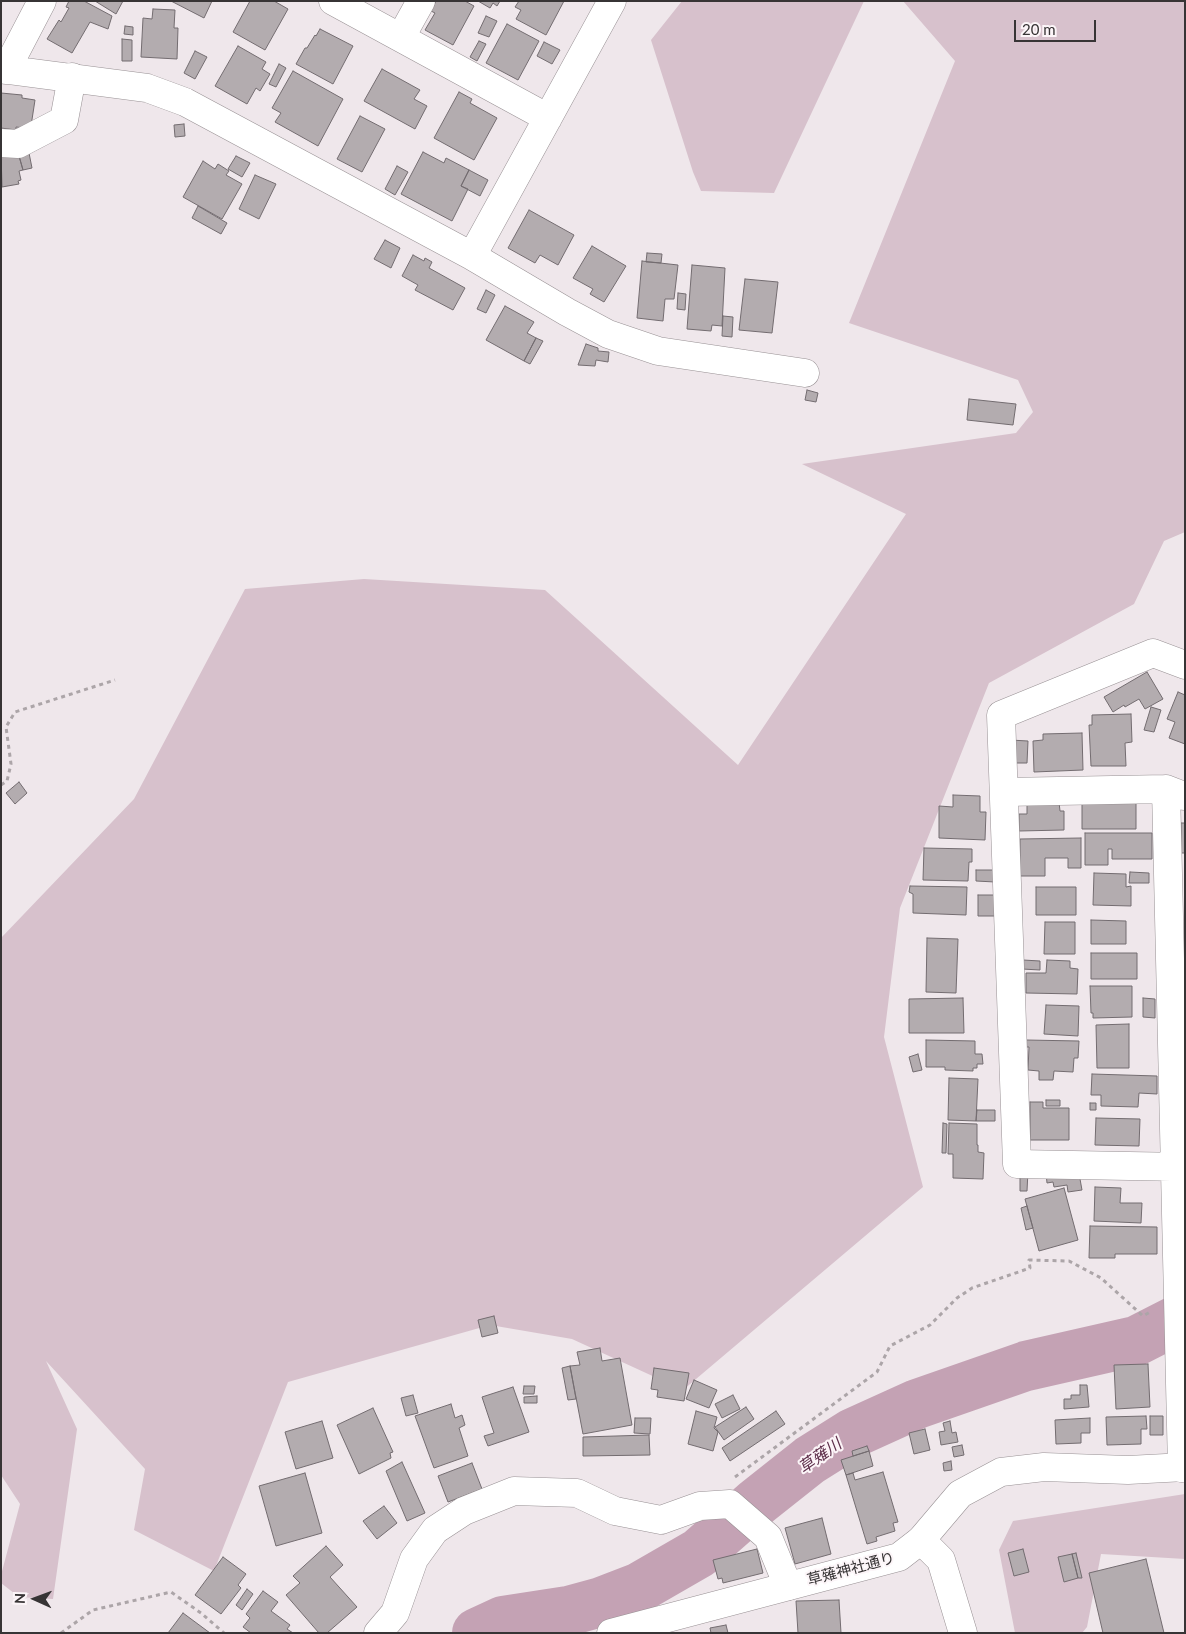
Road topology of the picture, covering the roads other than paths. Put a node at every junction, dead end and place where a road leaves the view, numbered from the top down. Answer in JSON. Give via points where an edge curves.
{"nodes":[{"id":1,"x":42,"y":1,"type":"edge"},
{"id":2,"x":333,"y":1,"type":"edge"},
{"id":3,"x":421,"y":1,"type":"edge"},
{"id":4,"x":612,"y":1,"type":"edge"},
{"id":5,"x":401,"y":37,"type":"junction"},
{"id":6,"x":4,"y":69,"type":"edge"},
{"id":7,"x":72,"y":78,"type":"junction"},
{"id":8,"x":548,"y":118,"type":"junction"},
{"id":9,"x":1,"y":143,"type":"edge"},
{"id":10,"x":472,"y":256,"type":"junction"},
{"id":11,"x":805,"y":373,"type":"dead end"},
{"id":12,"x":1185,"y":665,"type":"edge"},
{"id":13,"x":1004,"y":792,"type":"junction"},
{"id":14,"x":1175,"y":793,"type":"edge"},
{"id":15,"x":1180,"y":1168,"type":"edge"},
{"id":16,"x":1183,"y":1467,"type":"edge"},
{"id":17,"x":921,"y":1540,"type":"junction"},
{"id":18,"x":788,"y":1586,"type":"junction"},
{"id":19,"x":378,"y":1633,"type":"edge"},
{"id":20,"x":611,"y":1633,"type":"edge"},
{"id":21,"x":962,"y":1633,"type":"edge"}],
"edges":[{"from":1,"to":6,"type":"street"},
{"from":2,"to":5,"type":"street"},
{"from":3,"to":5,"type":"street"},
{"from":4,"to":8,"type":"street"},
{"from":5,"to":8,"type":"street"},
{"from":6,"to":7,"type":"street"},
{"from":7,"to":9,"type":"street","via":[[64,120],[18,144]]},
{"from":7,"to":10,"type":"street","via":[[147,88],[185,102]]},
{"from":8,"to":10,"type":"street"},
{"from":10,"to":11,"type":"street","via":[[608,334],[658,351]]},
{"from":12,"to":13,"type":"street","via":[[1153,653],[1001,715]]},
{"from":13,"to":14,"type":"street"},
{"from":13,"to":15,"type":"street","via":[[1017,1164]]},
{"from":14,"to":15,"type":"street"},
{"from":15,"to":16,"type":"street","via":[[1177,1290]]},
{"from":16,"to":17,"type":"street","name":"草薙神社通り","via":[[1128,1470],[1044,1467],[1001,1472],[960,1494]]},
{"from":17,"to":18,"type":"street","name":"草薙神社通り","via":[[899,1557]]},
{"from":17,"to":21,"type":"street","via":[[941,1560]]},
{"from":18,"to":19,"type":"street","via":[[768,1537],[730,1504],[700,1506],[661,1520],[615,1511],[578,1493],[514,1491],[464,1511],[435,1530],[414,1559],[395,1613]]},
{"from":18,"to":20,"type":"street","name":"草薙神社通り"}]}
